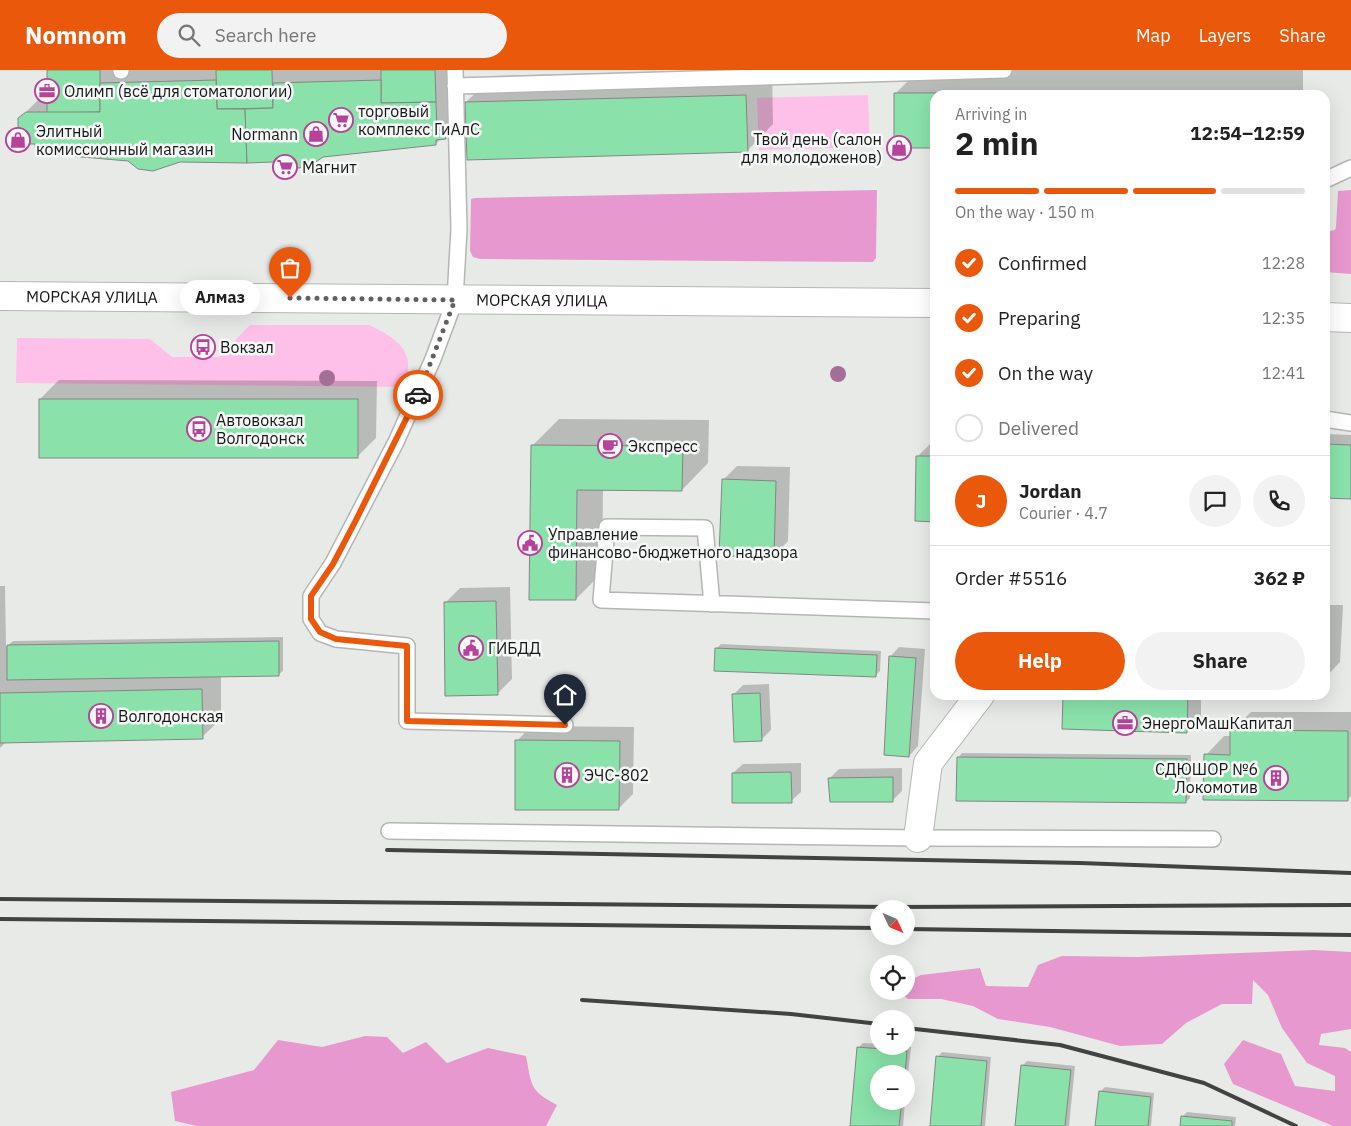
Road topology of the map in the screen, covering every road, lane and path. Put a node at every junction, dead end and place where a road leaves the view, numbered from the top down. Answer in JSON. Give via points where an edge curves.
{"nodes":[{"id":1,"x":455,"y":70,"type":"edge"},
{"id":2,"x":1004,"y":70,"type":"edge"},
{"id":3,"x":837,"y":73,"type":"edge"},
{"id":4,"x":735,"y":74,"type":"edge"},
{"id":5,"x":456,"y":86,"type":"junction"},
{"id":6,"x":1351,"y":168,"type":"edge"},
{"id":7,"x":1330,"y":178,"type":"edge"},
{"id":8,"x":0,"y":296,"type":"edge"},
{"id":9,"x":455,"y":300,"type":"junction"},
{"id":10,"x":930,"y":303,"type":"edge"},
{"id":11,"x":1330,"y":317,"type":"edge"},
{"id":12,"x":1351,"y":318,"type":"edge"},
{"id":13,"x":1330,"y":420,"type":"edge"},
{"id":14,"x":1351,"y":423,"type":"edge"},
{"id":15,"x":712,"y":604,"type":"junction"},
{"id":16,"x":930,"y":611,"type":"edge"},
{"id":17,"x":976,"y":700,"type":"edge"},
{"id":18,"x":565,"y":725,"type":"dead end"},
{"id":19,"x":388,"y":831,"type":"dead end"},
{"id":20,"x":918,"y":838,"type":"junction"},
{"id":21,"x":1213,"y":839,"type":"dead end"}],
"edges":[{"from":1,"to":5,"type":"lane"},
{"from":2,"to":3,"type":"lane"},
{"from":3,"to":4,"type":"lane"},
{"from":4,"to":5,"type":"lane"},
{"from":5,"to":9,"type":"lane","via":[[459,229]]},
{"from":6,"to":7,"type":"lane"},
{"from":8,"to":9,"type":"main road","name":"МОРСКАЯ УЛИЦА"},
{"from":9,"to":10,"type":"main road","name":"МОРСКАЯ УЛИЦА"},
{"from":9,"to":18,"type":"lane","via":[[396,442],[333,564],[311,596],[311,619],[320,632],[336,639],[407,646],[407,721]]},
{"from":11,"to":12,"type":"main road"},
{"from":13,"to":14,"type":"lane"},
{"from":15,"to":15,"type":"lane","via":[[601,600],[607,528],[706,528]]},
{"from":15,"to":16,"type":"lane"},
{"from":17,"to":20,"type":"main road","via":[[928,762]]},
{"from":19,"to":20,"type":"lane"},
{"from":20,"to":21,"type":"lane"}]}
